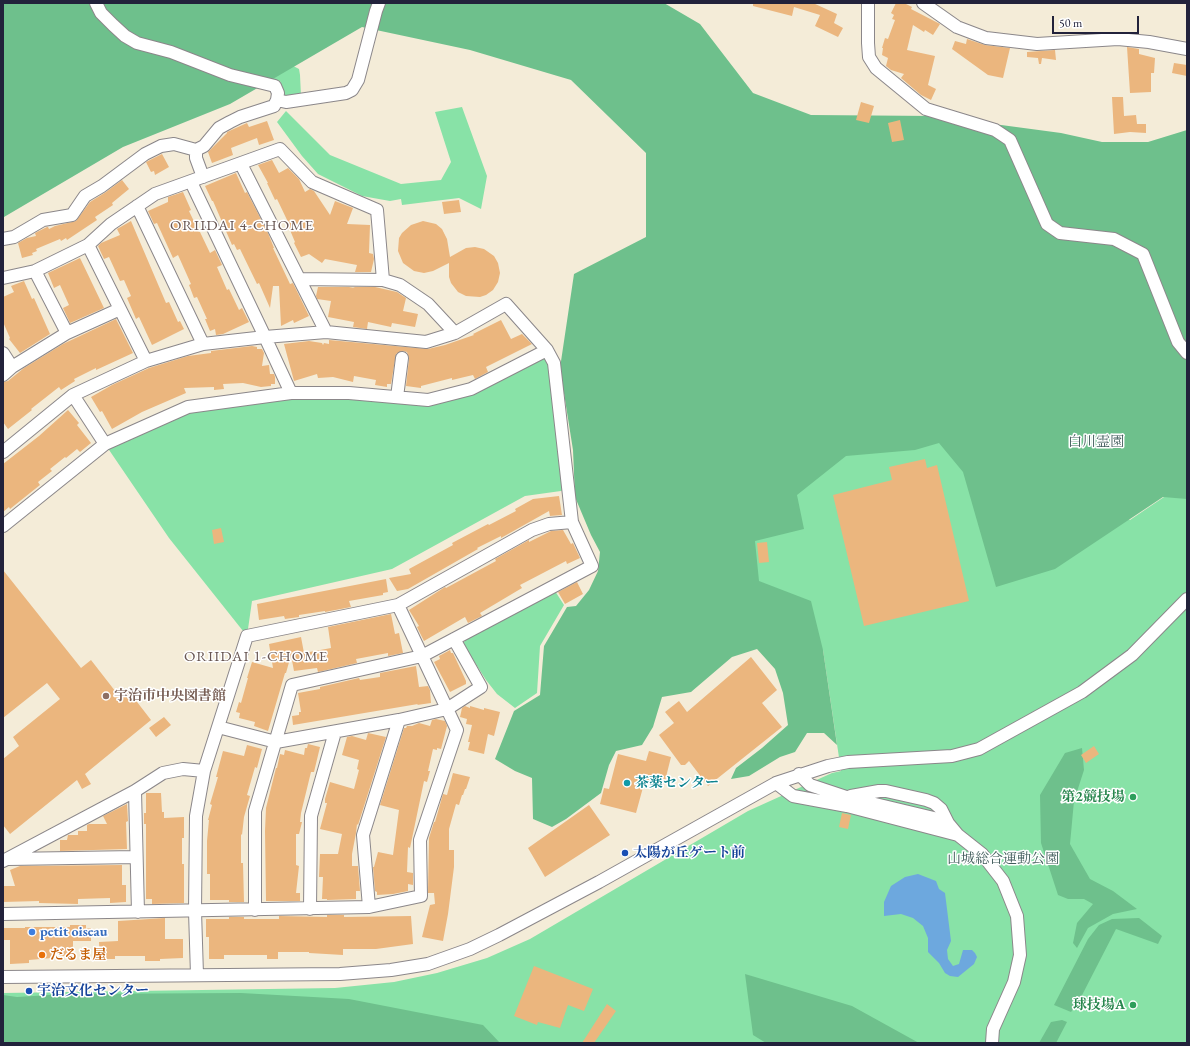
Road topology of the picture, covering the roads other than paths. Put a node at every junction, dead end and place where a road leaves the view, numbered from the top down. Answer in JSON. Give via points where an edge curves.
{"nodes":[{"id":1,"x":96,"y":3,"type":"edge"},
{"id":2,"x":379,"y":3,"type":"edge"},
{"id":3,"x":868,"y":3,"type":"edge"},
{"id":4,"x":923,"y":3,"type":"edge"},
{"id":5,"x":1187,"y":49,"type":"edge"},
{"id":6,"x":278,"y":100,"type":"junction"},
{"id":7,"x":196,"y":150,"type":"junction"},
{"id":8,"x":241,"y":164,"type":"junction"},
{"id":9,"x":203,"y":177,"type":"junction"},
{"id":10,"x":191,"y":182,"type":"junction"},
{"id":11,"x":137,"y":206,"type":"junction"},
{"id":12,"x":3,"y":239,"type":"edge"},
{"id":13,"x":88,"y":245,"type":"junction"},
{"id":14,"x":35,"y":271,"type":"junction"},
{"id":15,"x":3,"y":278,"type":"edge"},
{"id":16,"x":299,"y":279,"type":"junction"},
{"id":17,"x":383,"y":280,"type":"junction"},
{"id":18,"x":120,"y":309,"type":"junction"},
{"id":19,"x":326,"y":332,"type":"junction"},
{"id":20,"x":67,"y":333,"type":"junction"},
{"id":21,"x":455,"y":333,"type":"junction"},
{"id":22,"x":266,"y":337,"type":"junction"},
{"id":23,"x":203,"y":344,"type":"junction"},
{"id":24,"x":403,"y":349,"type":"junction"},
{"id":25,"x":547,"y":350,"type":"junction"},
{"id":26,"x":3,"y":353,"type":"edge"},
{"id":27,"x":1187,"y":353,"type":"edge"},
{"id":28,"x":146,"y":361,"type":"junction"},
{"id":29,"x":8,"y":371,"type":"edge"},
{"id":30,"x":290,"y":393,"type":"junction"},
{"id":31,"x":73,"y":395,"type":"junction"},
{"id":32,"x":397,"y":397,"type":"junction"},
{"id":33,"x":105,"y":444,"type":"junction"},
{"id":34,"x":4,"y":448,"type":"edge"},
{"id":35,"x":572,"y":522,"type":"junction"},
{"id":36,"x":3,"y":526,"type":"edge"},
{"id":37,"x":1187,"y":599,"type":"edge"},
{"id":38,"x":398,"y":606,"type":"junction"},
{"id":39,"x":454,"y":639,"type":"junction"},
{"id":40,"x":422,"y":656,"type":"junction"},
{"id":41,"x":447,"y":709,"type":"junction"},
{"id":42,"x":399,"y":720,"type":"junction"},
{"id":43,"x":218,"y":727,"type":"junction"},
{"id":44,"x":335,"y":732,"type":"junction"},
{"id":45,"x":276,"y":742,"type":"junction"},
{"id":46,"x":204,"y":772,"type":"junction"},
{"id":47,"x":799,"y":774,"type":"junction"},
{"id":48,"x":776,"y":783,"type":"junction"},
{"id":49,"x":135,"y":791,"type":"junction"},
{"id":50,"x":846,"y":796,"type":"junction"},
{"id":51,"x":946,"y":819,"type":"junction"},
{"id":52,"x":958,"y":835,"type":"junction"},
{"id":53,"x":136,"y":856,"type":"junction"},
{"id":54,"x":4,"y":860,"type":"edge"},
{"id":55,"x":310,"y":908,"type":"junction"},
{"id":56,"x":369,"y":908,"type":"junction"},
{"id":57,"x":255,"y":910,"type":"junction"},
{"id":58,"x":194,"y":911,"type":"junction"},
{"id":59,"x":138,"y":912,"type":"junction"},
{"id":60,"x":3,"y":914,"type":"edge"},
{"id":61,"x":197,"y":975,"type":"junction"},
{"id":62,"x":3,"y":977,"type":"edge"},
{"id":63,"x":992,"y":1043,"type":"edge"}],
"edges":[{"from":1,"to":6,"type":"street","via":[[113,25],[137,43],[171,52],[230,75],[275,86]]},
{"from":2,"to":6,"type":"street","via":[[358,80],[352,90],[286,102]]},
{"from":3,"to":27,"type":"street","via":[[869,57],[876,68],[926,109],[996,130],[1010,140],[1047,224],[1060,233],[1114,239],[1143,254],[1178,342]]},
{"from":4,"to":5,"type":"street","via":[[957,27],[986,38],[1037,44],[1118,39]]},
{"from":6,"to":7,"type":"street","via":[[274,106],[240,117],[219,128],[204,146]]},
{"from":7,"to":9,"type":"street","via":[[196,158]]},
{"from":7,"to":12,"type":"street","via":[[174,144],[161,146],[145,154],[85,196],[72,215],[42,220],[14,237]]},
{"from":8,"to":9,"type":"street"},
{"from":8,"to":16,"type":"street"},
{"from":8,"to":17,"type":"street","via":[[280,149],[312,182],[377,210]]},
{"from":9,"to":10,"type":"street"},
{"from":10,"to":11,"type":"street","via":[[155,194]]},
{"from":10,"to":22,"type":"street"},
{"from":11,"to":13,"type":"street","via":[[111,224]]},
{"from":11,"to":23,"type":"street"},
{"from":13,"to":14,"type":"street"},
{"from":13,"to":18,"type":"street"},
{"from":14,"to":15,"type":"street"},
{"from":14,"to":20,"type":"street"},
{"from":16,"to":17,"type":"street"},
{"from":16,"to":19,"type":"street"},
{"from":17,"to":21,"type":"street","via":[[400,285],[415,294]]},
{"from":18,"to":20,"type":"street"},
{"from":18,"to":28,"type":"street"},
{"from":19,"to":22,"type":"street"},
{"from":19,"to":24,"type":"street"},
{"from":20,"to":29,"type":"street"},
{"from":21,"to":24,"type":"street"},
{"from":21,"to":25,"type":"street","via":[[506,304]]},
{"from":22,"to":23,"type":"street"},
{"from":22,"to":30,"type":"street"},
{"from":23,"to":28,"type":"street"},
{"from":24,"to":32,"type":"street"},
{"from":25,"to":32,"type":"street","via":[[471,389],[428,400]]},
{"from":25,"to":35,"type":"street","via":[[554,362]]},
{"from":26,"to":29,"type":"street"},
{"from":28,"to":31,"type":"street"},
{"from":30,"to":32,"type":"street","via":[[349,393]]},
{"from":30,"to":33,"type":"street","via":[[188,407]]},
{"from":31,"to":33,"type":"street"},
{"from":31,"to":34,"type":"street"},
{"from":33,"to":36,"type":"street"},
{"from":35,"to":38,"type":"street","via":[[549,524],[532,530]]},
{"from":35,"to":39,"type":"street","via":[[592,566]]},
{"from":37,"to":47,"type":"street","via":[[1132,655],[1082,692],[979,749],[952,756],[848,762]]},
{"from":38,"to":40,"type":"street"},
{"from":38,"to":43,"type":"street","via":[[247,636]]},
{"from":39,"to":40,"type":"street"},
{"from":39,"to":41,"type":"street","via":[[480,687]]},
{"from":40,"to":41,"type":"street"},
{"from":40,"to":45,"type":"street","via":[[292,685]]},
{"from":41,"to":42,"type":"street"},
{"from":41,"to":56,"type":"street","via":[[457,730],[420,840],[421,896]]},
{"from":42,"to":44,"type":"street"},
{"from":42,"to":56,"type":"street","via":[[363,835]]},
{"from":43,"to":45,"type":"street"},
{"from":43,"to":46,"type":"street"},
{"from":44,"to":45,"type":"street"},
{"from":44,"to":55,"type":"street","via":[[311,816]]},
{"from":45,"to":57,"type":"street","via":[[255,811]]},
{"from":46,"to":49,"type":"street","via":[[183,769],[163,773]]},
{"from":46,"to":58,"type":"street","via":[[196,816]]},
{"from":47,"to":48,"type":"street"},
{"from":47,"to":50,"type":"street","via":[[810,785]]},
{"from":48,"to":52,"type":"street","via":[[794,796],[832,811],[922,832]]},
{"from":48,"to":61,"type":"street","via":[[499,936],[428,964],[340,974]]},
{"from":49,"to":53,"type":"street"},
{"from":49,"to":54,"type":"street"},
{"from":50,"to":51,"type":"street"},
{"from":50,"to":51,"type":"street","via":[[878,791],[926,800],[940,808]]},
{"from":51,"to":52,"type":"street"},
{"from":52,"to":63,"type":"street","via":[[982,854],[1003,880],[1017,916],[1020,955],[1014,982],[993,1029]]},
{"from":53,"to":54,"type":"street"},
{"from":53,"to":59,"type":"street"},
{"from":55,"to":56,"type":"street"},
{"from":55,"to":57,"type":"street"},
{"from":57,"to":58,"type":"street"},
{"from":58,"to":59,"type":"street"},
{"from":58,"to":61,"type":"street"},
{"from":59,"to":60,"type":"street"},
{"from":61,"to":62,"type":"street"}]}
